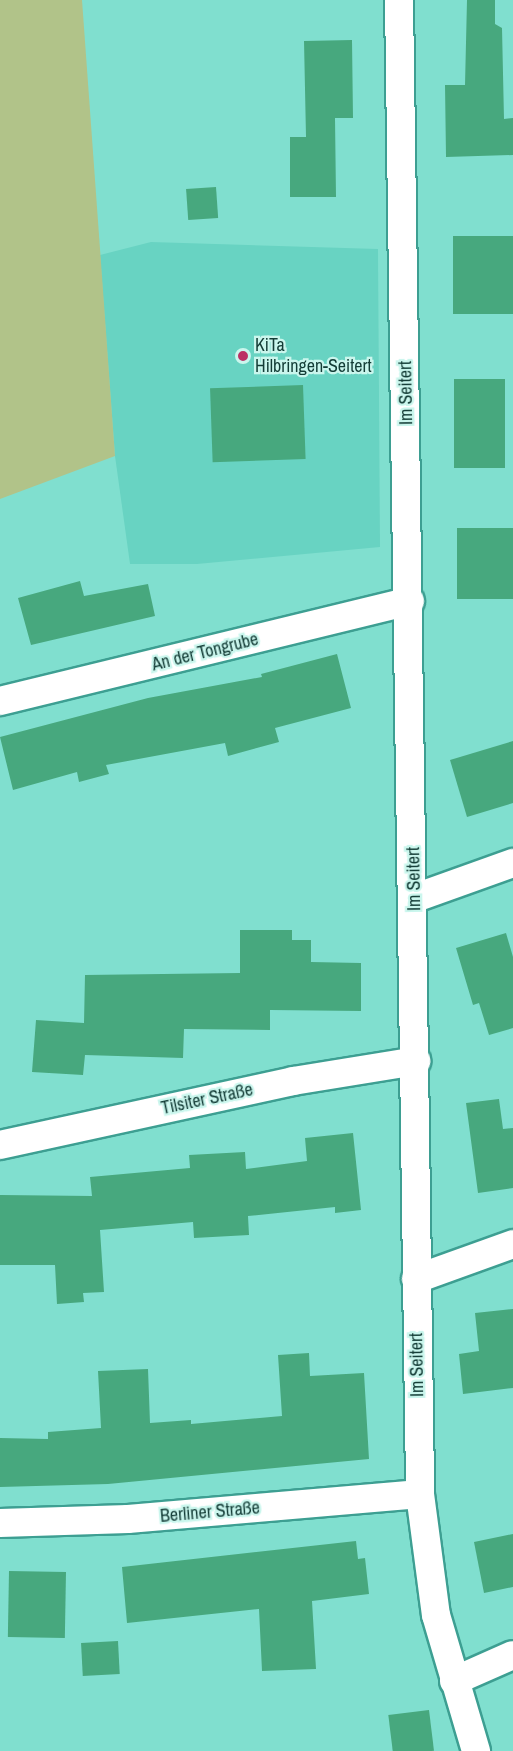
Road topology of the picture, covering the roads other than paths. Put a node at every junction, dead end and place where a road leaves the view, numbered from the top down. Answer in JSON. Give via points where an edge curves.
{"nodes":[{"id":1,"x":399,"y":0,"type":"edge"},
{"id":2,"x":410,"y":601,"type":"junction"},
{"id":3,"x":0,"y":702,"type":"edge"},
{"id":4,"x":513,"y":863,"type":"edge"},
{"id":5,"x":415,"y":898,"type":"junction"},
{"id":6,"x":416,"y":1061,"type":"junction"},
{"id":7,"x":0,"y":1145,"type":"edge"},
{"id":8,"x":513,"y":1244,"type":"edge"},
{"id":9,"x":416,"y":1279,"type":"junction"},
{"id":10,"x":420,"y":1494,"type":"junction"},
{"id":11,"x":0,"y":1523,"type":"edge"},
{"id":12,"x":513,"y":1655,"type":"edge"},
{"id":13,"x":454,"y":1680,"type":"junction"},
{"id":14,"x":476,"y":1751,"type":"edge"}],
"edges":[{"from":1,"to":2,"type":"street","name":"Im Seitert"},
{"from":2,"to":3,"type":"street","name":"An der Tongrube"},
{"from":2,"to":5,"type":"street","name":"Im Seitert"},
{"from":4,"to":5,"type":"street"},
{"from":5,"to":6,"type":"street","name":"Im Seitert"},
{"from":6,"to":7,"type":"street","name":"Tilsiter Straße","via":[[293,1082]]},
{"from":6,"to":9,"type":"street","name":"Im Seitert"},
{"from":8,"to":9,"type":"street"},
{"from":9,"to":10,"type":"street","name":"Im Seitert"},
{"from":10,"to":11,"type":"street","name":"Berliner Straße","via":[[128,1519]]},
{"from":10,"to":13,"type":"street","name":"Im Seitert","via":[[436,1615]]},
{"from":12,"to":13,"type":"street"},
{"from":13,"to":14,"type":"street","name":"Im Seitert"}]}
